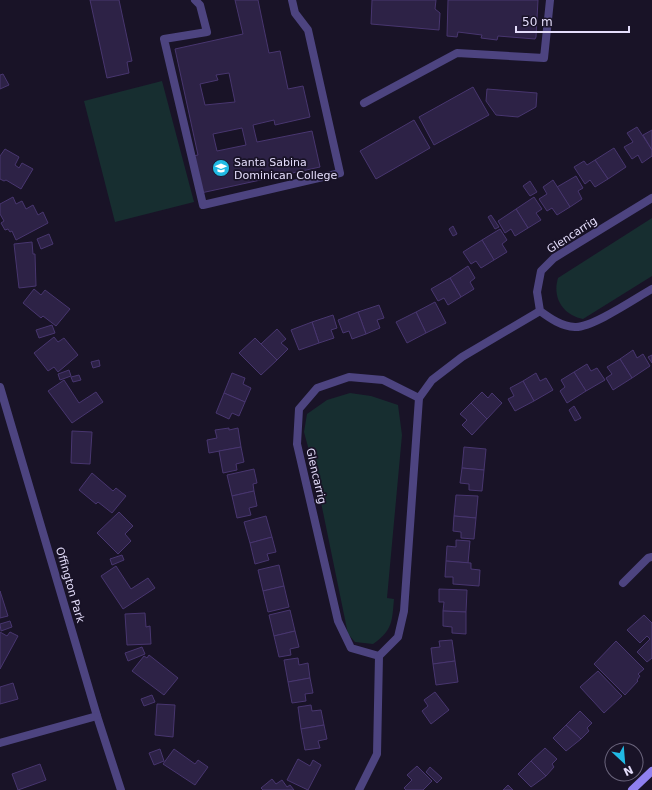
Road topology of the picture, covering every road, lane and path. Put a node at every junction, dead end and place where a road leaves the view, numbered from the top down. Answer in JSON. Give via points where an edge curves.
{"nodes":[{"id":1,"x":195,"y":0,"type":"edge"},
{"id":2,"x":292,"y":0,"type":"edge"},
{"id":3,"x":550,"y":0,"type":"edge"},
{"id":4,"x":364,"y":103,"type":"dead end"},
{"id":5,"x":652,"y":198,"type":"edge"},
{"id":6,"x":652,"y":289,"type":"edge"},
{"id":7,"x":540,"y":311,"type":"junction"},
{"id":8,"x":0,"y":387,"type":"edge"},
{"id":9,"x":419,"y":398,"type":"junction"},
{"id":10,"x":652,"y":557,"type":"edge"},
{"id":11,"x":623,"y":583,"type":"dead end"},
{"id":12,"x":379,"y":656,"type":"junction"},
{"id":13,"x":97,"y":716,"type":"junction"},
{"id":14,"x":0,"y":743,"type":"edge"},
{"id":15,"x":652,"y":771,"type":"edge"},
{"id":16,"x":121,"y":790,"type":"edge"},
{"id":17,"x":359,"y":790,"type":"edge"},
{"id":18,"x":632,"y":790,"type":"edge"}],
"edges":[{"from":1,"to":2,"type":"street","via":[[200,5],[207,32],[164,39],[203,205],[340,173],[308,30],[295,13]]},
{"from":3,"to":4,"type":"street","via":[[544,58],[457,53]]},
{"from":5,"to":7,"type":"street","name":"Glencarrig","via":[[554,258],[541,271],[537,292]]},
{"from":6,"to":7,"type":"street","via":[[592,323],[576,327],[556,323]]},
{"from":7,"to":9,"type":"street","via":[[462,357],[432,380]]},
{"from":8,"to":13,"type":"street","name":"Offington Park"},
{"from":9,"to":12,"type":"street","via":[[404,611],[398,637]]},
{"from":9,"to":12,"type":"street","name":"Glencarrig","via":[[383,380],[349,377],[317,388],[299,409],[297,444],[338,621],[351,648]]},
{"from":10,"to":11,"type":"street"},
{"from":12,"to":17,"type":"street","via":[[377,754]]},
{"from":13,"to":14,"type":"street"},
{"from":13,"to":16,"type":"street","name":"Offington Park"},
{"from":15,"to":18,"type":"main road"}]}
